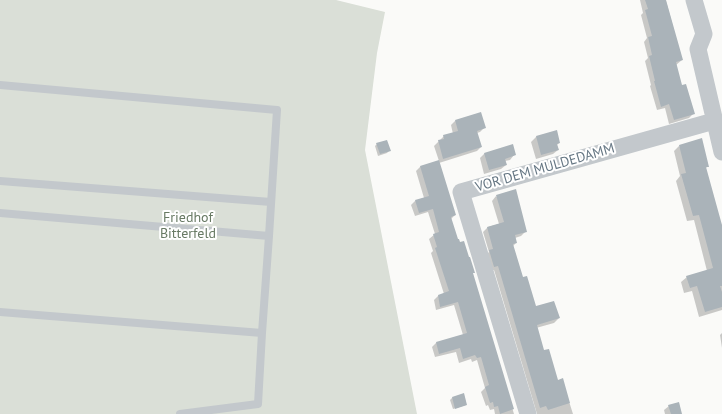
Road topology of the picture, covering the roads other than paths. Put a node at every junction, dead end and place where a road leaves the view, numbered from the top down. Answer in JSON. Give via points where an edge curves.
{"nodes":[{"id":1,"x":694,"y":0,"type":"edge"},
{"id":2,"x":0,"y":84,"type":"edge"},
{"id":3,"x":714,"y":121,"type":"junction"},
{"id":4,"x":722,"y":152,"type":"edge"},
{"id":5,"x":0,"y":181,"type":"edge"},
{"id":6,"x":271,"y":202,"type":"junction"},
{"id":7,"x":0,"y":213,"type":"edge"},
{"id":8,"x":269,"y":236,"type":"junction"},
{"id":9,"x":0,"y":312,"type":"edge"},
{"id":10,"x":262,"y":333,"type":"junction"},
{"id":11,"x":180,"y":414,"type":"edge"},
{"id":12,"x":528,"y":414,"type":"edge"}],
"edges":[{"from":1,"to":3,"type":"street","via":[[704,34],[698,49]]},
{"from":2,"to":6,"type":"lane","via":[[277,110]]},
{"from":3,"to":4,"type":"street"},
{"from":3,"to":12,"type":"street","name":"VOR DEM MULDEDAMM","via":[[461,192]]},
{"from":5,"to":6,"type":"lane"},
{"from":6,"to":8,"type":"lane"},
{"from":7,"to":8,"type":"lane"},
{"from":8,"to":10,"type":"lane"},
{"from":9,"to":10,"type":"lane"},
{"from":10,"to":11,"type":"lane","via":[[258,404]]}]}
